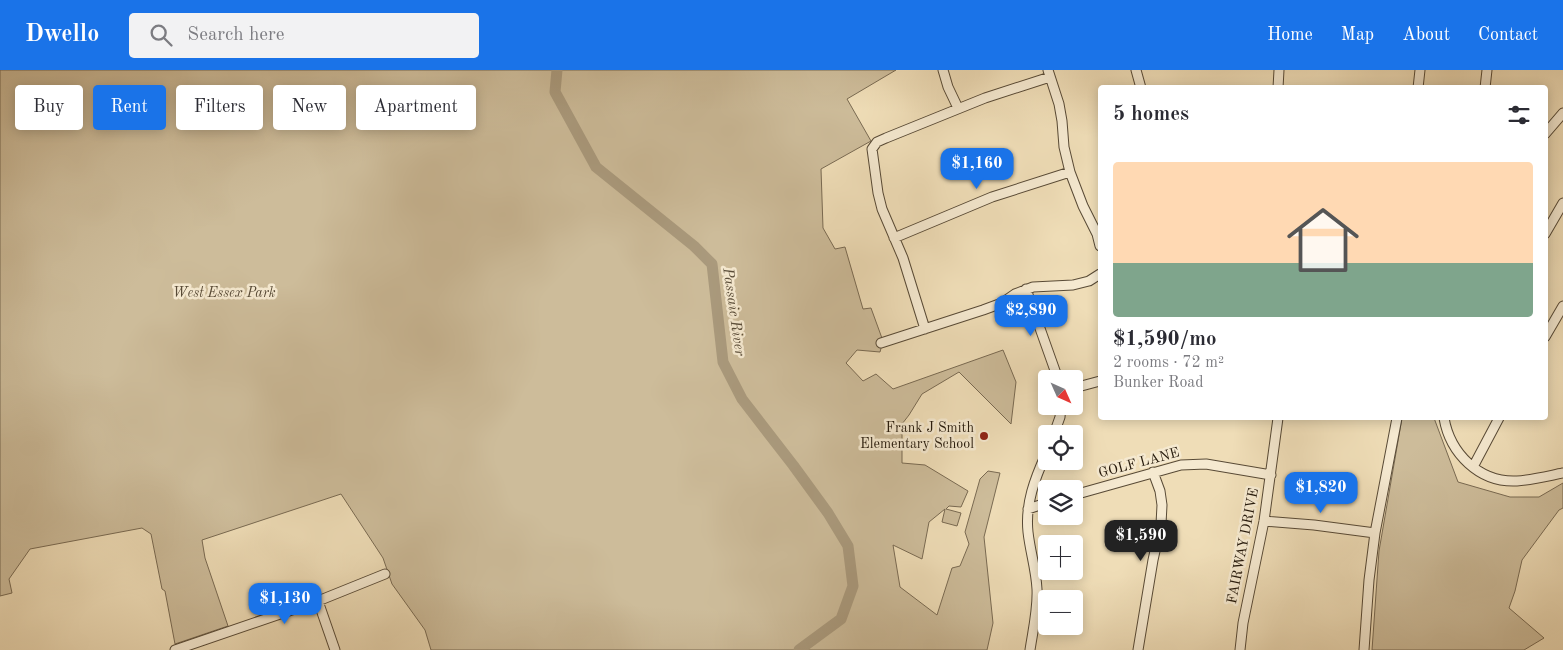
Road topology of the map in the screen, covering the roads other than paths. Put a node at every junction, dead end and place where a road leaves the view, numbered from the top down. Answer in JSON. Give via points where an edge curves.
{"nodes":[{"id":1,"x":943,"y":70,"type":"edge"},
{"id":2,"x":1136,"y":70,"type":"edge"},
{"id":3,"x":1279,"y":70,"type":"edge"},
{"id":4,"x":1420,"y":70,"type":"edge"},
{"id":5,"x":1486,"y":70,"type":"edge"},
{"id":6,"x":1049,"y":74,"type":"edge"},
{"id":7,"x":1140,"y":85,"type":"edge"},
{"id":8,"x":1278,"y":85,"type":"edge"},
{"id":9,"x":1418,"y":85,"type":"edge"},
{"id":10,"x":1485,"y":85,"type":"edge"},
{"id":11,"x":958,"y":108,"type":"junction"},
{"id":12,"x":1563,"y":113,"type":"edge"},
{"id":13,"x":1548,"y":130,"type":"edge"},
{"id":14,"x":1070,"y":172,"type":"junction"},
{"id":15,"x":1563,"y":203,"type":"edge"},
{"id":16,"x":1548,"y":229,"type":"edge"},
{"id":17,"x":894,"y":238,"type":"junction"},
{"id":18,"x":1098,"y":238,"type":"edge"},
{"id":19,"x":1098,"y":275,"type":"edge"},
{"id":20,"x":1026,"y":289,"type":"junction"},
{"id":21,"x":1563,"y":306,"type":"edge"},
{"id":22,"x":925,"y":329,"type":"junction"},
{"id":23,"x":1548,"y":332,"type":"edge"},
{"id":24,"x":881,"y":343,"type":"dead end"},
{"id":25,"x":1055,"y":370,"type":"edge"},
{"id":26,"x":1098,"y":382,"type":"edge"},
{"id":27,"x":1083,"y":386,"type":"edge"},
{"id":28,"x":1278,"y":420,"type":"edge"},
{"id":29,"x":1397,"y":420,"type":"edge"},
{"id":30,"x":1444,"y":420,"type":"edge"},
{"id":31,"x":1498,"y":420,"type":"edge"},
{"id":32,"x":1473,"y":467,"type":"junction"},
{"id":33,"x":1040,"y":470,"type":"edge"},
{"id":34,"x":1153,"y":472,"type":"junction"},
{"id":35,"x":1563,"y":473,"type":"edge"},
{"id":36,"x":1271,"y":475,"type":"junction"},
{"id":37,"x":1083,"y":492,"type":"edge"},
{"id":38,"x":1038,"y":506,"type":"edge"},
{"id":39,"x":1028,"y":509,"type":"junction"},
{"id":40,"x":1264,"y":521,"type":"junction"},
{"id":41,"x":1375,"y":533,"type":"junction"},
{"id":42,"x":385,"y":574,"type":"dead end"},
{"id":43,"x":318,"y":601,"type":"junction"},
{"id":44,"x":175,"y":650,"type":"edge"},
{"id":45,"x":335,"y":650,"type":"edge"},
{"id":46,"x":1030,"y":650,"type":"edge"},
{"id":47,"x":1138,"y":650,"type":"edge"},
{"id":48,"x":1240,"y":650,"type":"edge"},
{"id":49,"x":1364,"y":650,"type":"edge"}],
"edges":[{"from":1,"to":11,"type":"street"},
{"from":2,"to":7,"type":"street"},
{"from":3,"to":8,"type":"street"},
{"from":4,"to":9,"type":"street"},
{"from":5,"to":10,"type":"street"},
{"from":6,"to":11,"type":"street"},
{"from":6,"to":14,"type":"street","via":[[1062,121]]},
{"from":11,"to":17,"type":"street","via":[[877,142],[872,149],[878,193]]},
{"from":12,"to":13,"type":"street"},
{"from":14,"to":17,"type":"street","via":[[992,197]]},
{"from":14,"to":18,"type":"street"},
{"from":15,"to":16,"type":"street"},
{"from":17,"to":22,"type":"street"},
{"from":19,"to":20,"type":"street","via":[[1081,283]]},
{"from":20,"to":22,"type":"street","via":[[983,310]]},
{"from":20,"to":25,"type":"street"},
{"from":21,"to":23,"type":"street"},
{"from":22,"to":24,"type":"street"},
{"from":26,"to":27,"type":"street"},
{"from":28,"to":36,"type":"street","name":"FAIRWAY DRIVE"},
{"from":29,"to":41,"type":"street"},
{"from":30,"to":32,"type":"street","via":[[1454,446]]},
{"from":31,"to":32,"type":"street"},
{"from":32,"to":35,"type":"street","via":[[1490,476],[1511,481]]},
{"from":33,"to":39,"type":"street"},
{"from":34,"to":36,"type":"street","name":"GOLF LANE","via":[[1181,465],[1206,464]]},
{"from":34,"to":37,"type":"street","name":"GOLF LANE"},
{"from":34,"to":47,"type":"street","via":[[1160,491],[1161,524]]},
{"from":36,"to":40,"type":"street","name":"FAIRWAY DRIVE"},
{"from":38,"to":39,"type":"street"},
{"from":39,"to":46,"type":"street","via":[[1037,592]]},
{"from":40,"to":41,"type":"street"},
{"from":40,"to":48,"type":"street","name":"FAIRWAY DRIVE","via":[[1242,623]]},
{"from":41,"to":49,"type":"street"},
{"from":42,"to":43,"type":"street"},
{"from":43,"to":44,"type":"street"},
{"from":43,"to":45,"type":"street"}]}
